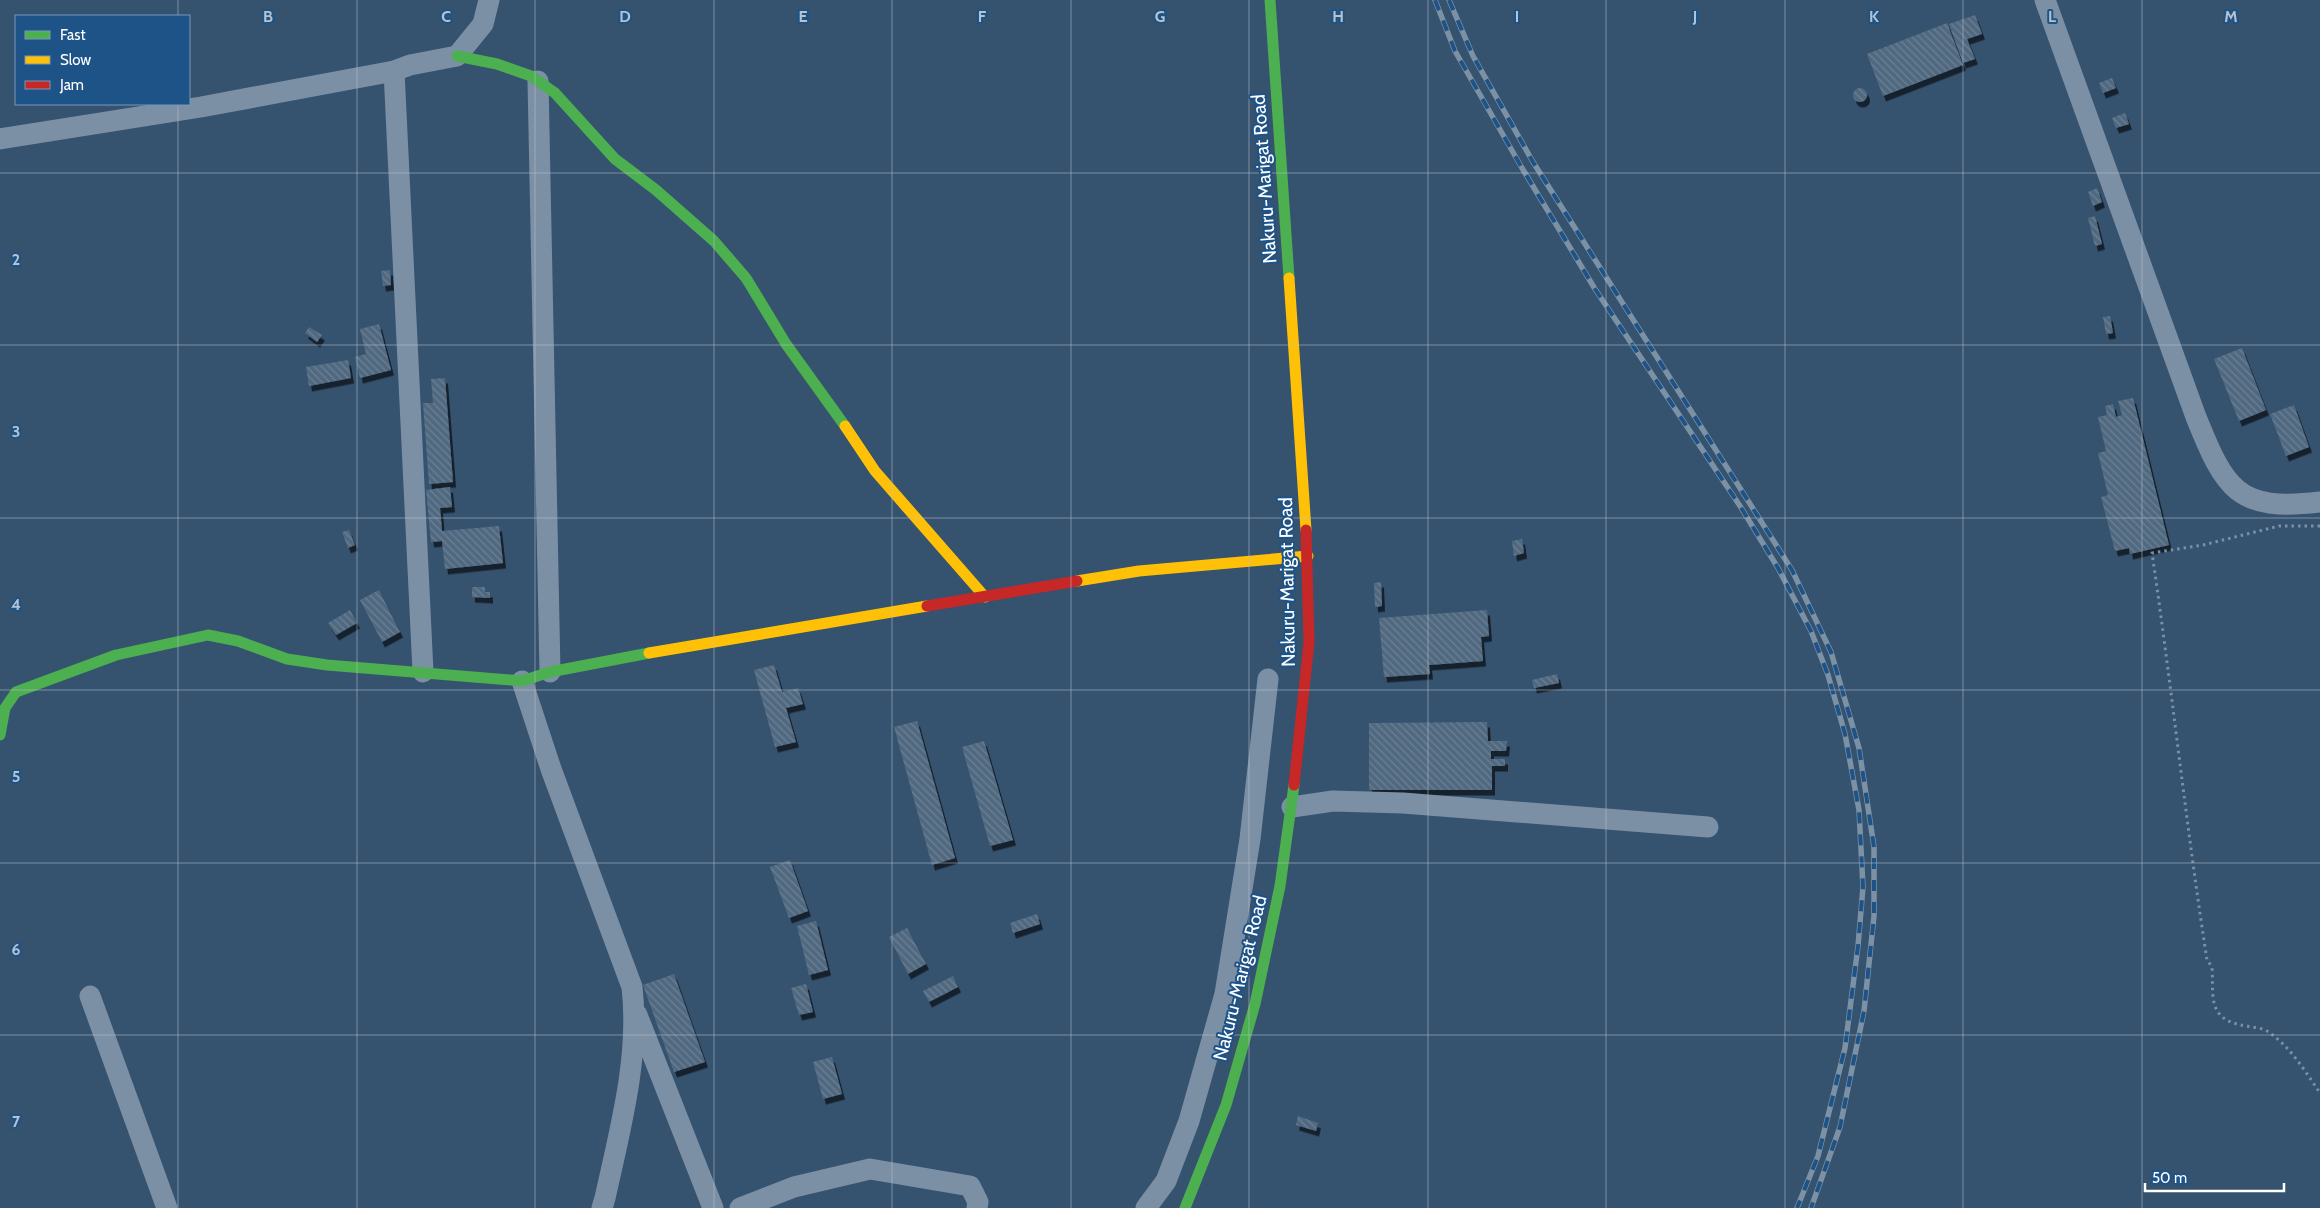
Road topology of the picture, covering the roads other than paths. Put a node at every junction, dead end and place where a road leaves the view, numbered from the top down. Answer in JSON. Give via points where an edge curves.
{"nodes":[{"id":1,"x":489,"y":0,"type":"edge"},
{"id":2,"x":1270,"y":0,"type":"edge"},
{"id":3,"x":2045,"y":0,"type":"edge"},
{"id":4,"x":457,"y":56,"type":"junction"},
{"id":5,"x":394,"y":71,"type":"junction"},
{"id":6,"x":538,"y":81,"type":"junction"},
{"id":7,"x":0,"y":139,"type":"edge"},
{"id":8,"x":2320,"y":502,"type":"edge"},
{"id":9,"x":1308,"y":556,"type":"junction"},
{"id":10,"x":985,"y":597,"type":"junction"},
{"id":11,"x":423,"y":672,"type":"junction"},
{"id":12,"x":550,"y":672,"type":"junction"},
{"id":13,"x":1268,"y":679,"type":"dead end"},
{"id":14,"x":522,"y":682,"type":"junction"},
{"id":15,"x":0,"y":735,"type":"edge"},
{"id":16,"x":1292,"y":807,"type":"junction"},
{"id":17,"x":1708,"y":827,"type":"dead end"},
{"id":18,"x":90,"y":996,"type":"dead end"},
{"id":19,"x":635,"y":1011,"type":"junction"},
{"id":20,"x":167,"y":1208,"type":"edge"},
{"id":21,"x":602,"y":1208,"type":"edge"},
{"id":22,"x":713,"y":1208,"type":"edge"},
{"id":23,"x":740,"y":1208,"type":"edge"},
{"id":24,"x":977,"y":1208,"type":"edge"},
{"id":25,"x":1146,"y":1208,"type":"edge"},
{"id":26,"x":1186,"y":1208,"type":"edge"}],
"edges":[{"from":1,"to":4,"type":"street","via":[[483,24]]},
{"from":2,"to":9,"type":"street","name":"Nakuru-Marigat Road"},
{"from":3,"to":8,"type":"street","via":[[2214,462],[2230,485],[2256,501],[2290,505]]},
{"from":4,"to":5,"type":"street"},
{"from":4,"to":6,"type":"street","via":[[497,64]]},
{"from":5,"to":7,"type":"street","via":[[201,107]]},
{"from":5,"to":11,"type":"street"},
{"from":6,"to":10,"type":"street","via":[[555,93],[615,160],[656,190],[707,235],[739,270],[786,344],[860,445],[875,471]]},
{"from":6,"to":12,"type":"street"},
{"from":9,"to":10,"type":"street","via":[[1139,571]]},
{"from":9,"to":16,"type":"street","name":"Nakuru-Marigat Road","via":[[1309,642]]},
{"from":10,"to":12,"type":"street","via":[[716,640]]},
{"from":11,"to":14,"type":"street"},
{"from":11,"to":15,"type":"street","via":[[287,659],[223,636],[194,637],[116,655],[16,692],[5,708]]},
{"from":12,"to":14,"type":"street"},
{"from":13,"to":25,"type":"street","via":[[1250,839],[1225,994],[1189,1121],[1166,1181]]},
{"from":14,"to":19,"type":"street","via":[[632,987]]},
{"from":16,"to":17,"type":"street","via":[[1333,801],[1402,803]]},
{"from":16,"to":26,"type":"street","name":"Nakuru-Marigat Road","via":[[1280,886],[1255,1004],[1226,1105]]},
{"from":18,"to":20,"type":"street"},
{"from":19,"to":21,"type":"street","via":[[621,1123]]},
{"from":19,"to":22,"type":"street"},
{"from":23,"to":24,"type":"street","via":[[794,1187],[870,1169],[970,1186],[978,1202]]}]}
